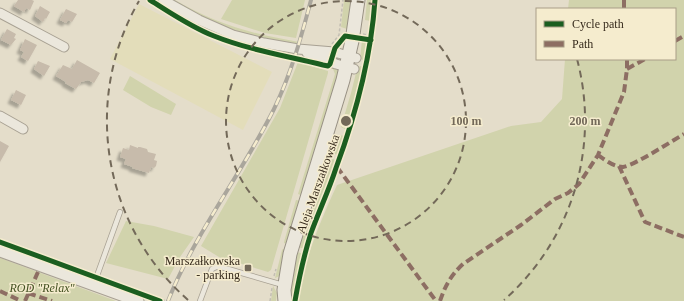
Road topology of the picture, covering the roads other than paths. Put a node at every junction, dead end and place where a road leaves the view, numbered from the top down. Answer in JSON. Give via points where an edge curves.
{"nodes":[{"id":1,"x":164,"y":0,"type":"edge"},
{"id":2,"x":358,"y":0,"type":"edge"},
{"id":3,"x":364,"y":0,"type":"edge"},
{"id":4,"x":0,"y":13,"type":"edge"},
{"id":5,"x":356,"y":38,"type":"junction"},
{"id":6,"x":64,"y":47,"type":"dead end"},
{"id":7,"x":298,"y":49,"type":"junction"},
{"id":8,"x":351,"y":63,"type":"junction"},
{"id":9,"x":0,"y":116,"type":"edge"},
{"id":10,"x":23,"y":129,"type":"dead end"},
{"id":11,"x":120,"y":212,"type":"dead end"},
{"id":12,"x":3,"y":248,"type":"edge"},
{"id":13,"x":94,"y":284,"type":"junction"},
{"id":14,"x":284,"y":290,"type":"edge"},
{"id":15,"x":137,"y":297,"type":"edge"},
{"id":16,"x":200,"y":301,"type":"edge"}],
"edges":[{"from":1,"to":7,"type":"street","via":[[232,35]]},
{"from":2,"to":5,"type":"main road","name":"Aleja Marszałkowska"},
{"from":3,"to":5,"type":"main road","name":"Aleja Marszałkowska"},
{"from":4,"to":6,"type":"street"},
{"from":5,"to":8,"type":"main road","name":"Aleja Marszałkowska"},
{"from":7,"to":8,"type":"street"},
{"from":7,"to":8,"type":"street","via":[[331,52]]},
{"from":8,"to":14,"type":"main road","name":"Aleja Marszałkowska","via":[[290,254]]},
{"from":9,"to":10,"type":"street"},
{"from":11,"to":13,"type":"lane"},
{"from":12,"to":13,"type":"street"},
{"from":13,"to":15,"type":"street"},
{"from":14,"to":16,"type":"lane","via":[[216,267],[212,269]]}]}
